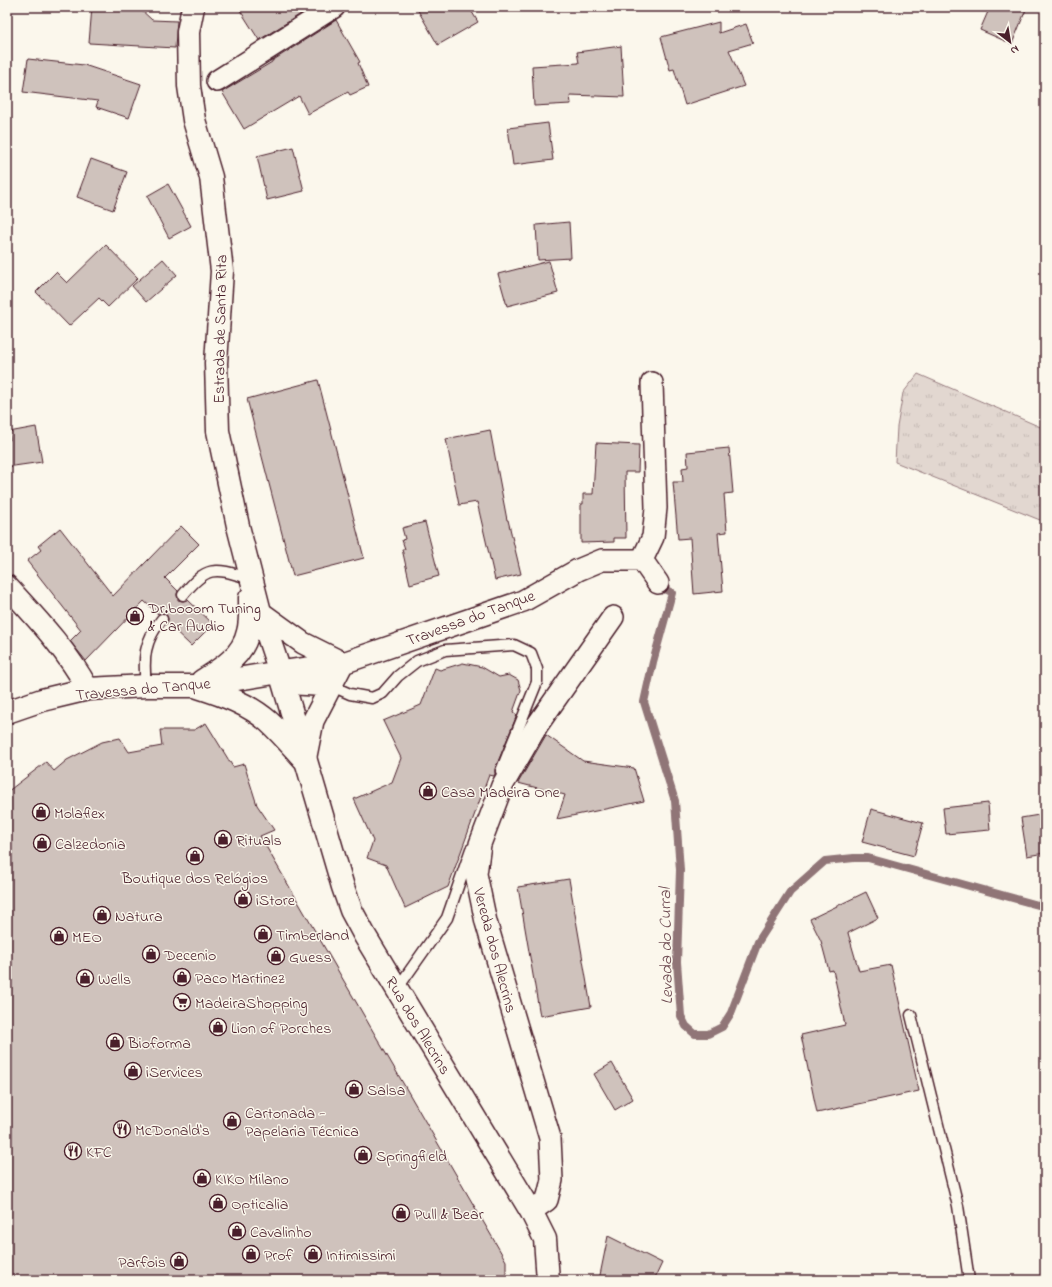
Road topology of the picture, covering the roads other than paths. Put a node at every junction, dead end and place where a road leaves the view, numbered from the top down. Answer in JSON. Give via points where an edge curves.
{"nodes":[{"id":1,"x":193,"y":7,"type":"edge"},
{"id":2,"x":334,"y":7,"type":"edge"},
{"id":3,"x":217,"y":81,"type":"dead end"},
{"id":4,"x":652,"y":383,"type":"dead end"},
{"id":5,"x":642,"y":560,"type":"junction"},
{"id":6,"x":251,"y":579,"type":"junction"},
{"id":7,"x":658,"y":583,"type":"dead end"},
{"id":8,"x":7,"y":586,"type":"edge"},
{"id":9,"x":182,"y":595,"type":"dead end"},
{"id":10,"x":260,"y":612,"type":"junction"},
{"id":11,"x":613,"y":617,"type":"dead end"},
{"id":12,"x":162,"y":619,"type":"dead end"},
{"id":13,"x":343,"y":663,"type":"junction"},
{"id":14,"x":280,"y":672,"type":"junction"},
{"id":15,"x":146,"y":686,"type":"junction"},
{"id":16,"x":195,"y":686,"type":"junction"},
{"id":17,"x":332,"y":686,"type":"junction"},
{"id":18,"x":88,"y":689,"type":"junction"},
{"id":19,"x":7,"y":712,"type":"edge"},
{"id":20,"x":305,"y":760,"type":"junction"},
{"id":21,"x":397,"y":989,"type":"junction"},
{"id":22,"x":911,"y":1015,"type":"dead end"},
{"id":23,"x":532,"y":1211,"type":"junction"},
{"id":24,"x":548,"y":1280,"type":"edge"},
{"id":25,"x":969,"y":1280,"type":"edge"}],
"edges":[{"from":1,"to":6,"type":"street","name":"Estrada de Santa Rita","via":[[188,32],[189,86],[194,120],[211,177],[222,271],[216,363],[218,430]]},
{"from":2,"to":3,"type":"street"},
{"from":4,"to":5,"type":"street","via":[[656,508],[653,537]]},
{"from":5,"to":7,"type":"street"},
{"from":5,"to":13,"type":"street","name":"Travessa do Tanque","via":[[602,560],[578,570],[523,601]]},
{"from":6,"to":9,"type":"lane","via":[[210,570],[196,578]]},
{"from":6,"to":10,"type":"street","name":"Estrada de Santa Rita"},
{"from":6,"to":16,"type":"street","name":"Estrada de Santa Rita","via":[[248,632],[241,649],[228,664]]},
{"from":8,"to":18,"type":"street","via":[[54,637]]},
{"from":10,"to":13,"type":"street","via":[[303,643]]},
{"from":10,"to":14,"type":"street","name":"Estrada de Santa Rita"},
{"from":11,"to":23,"type":"street","name":"Vereda dos Alecrins","via":[[530,738],[502,786],[480,844],[476,874],[486,922],[550,1138],[552,1180],[547,1200]]},
{"from":12,"to":15,"type":"lane","via":[[153,630],[147,644],[144,668]]},
{"from":13,"to":14,"type":"street","name":"Travessa do Tanque"},
{"from":13,"to":17,"type":"street"},
{"from":14,"to":16,"type":"street","name":"Travessa do Tanque"},
{"from":14,"to":17,"type":"street","via":[[297,684]]},
{"from":14,"to":20,"type":"street","name":"Rua dos Alecrins"},
{"from":15,"to":16,"type":"street","name":"Travessa do Tanque"},
{"from":15,"to":18,"type":"street","name":"Travessa do Tanque"},
{"from":16,"to":20,"type":"street","name":"Rua dos Alecrins","via":[[246,705],[269,722]]},
{"from":17,"to":20,"type":"street","via":[[313,721]]},
{"from":17,"to":21,"type":"lane","via":[[350,694],[372,698],[383,693],[398,676],[417,662],[445,650],[514,645],[531,653],[537,669],[537,682],[486,807],[447,918]]},
{"from":18,"to":19,"type":"street","name":"Travessa do Tanque"},
{"from":20,"to":21,"type":"street","name":"Rua dos Alecrins","via":[[352,910]]},
{"from":21,"to":23,"type":"street","name":"Rua dos Alecrins"},
{"from":22,"to":25,"type":"lane","via":[[958,1206]]},
{"from":23,"to":24,"type":"street","name":"Rua dos Alecrins","via":[[545,1239]]}]}
